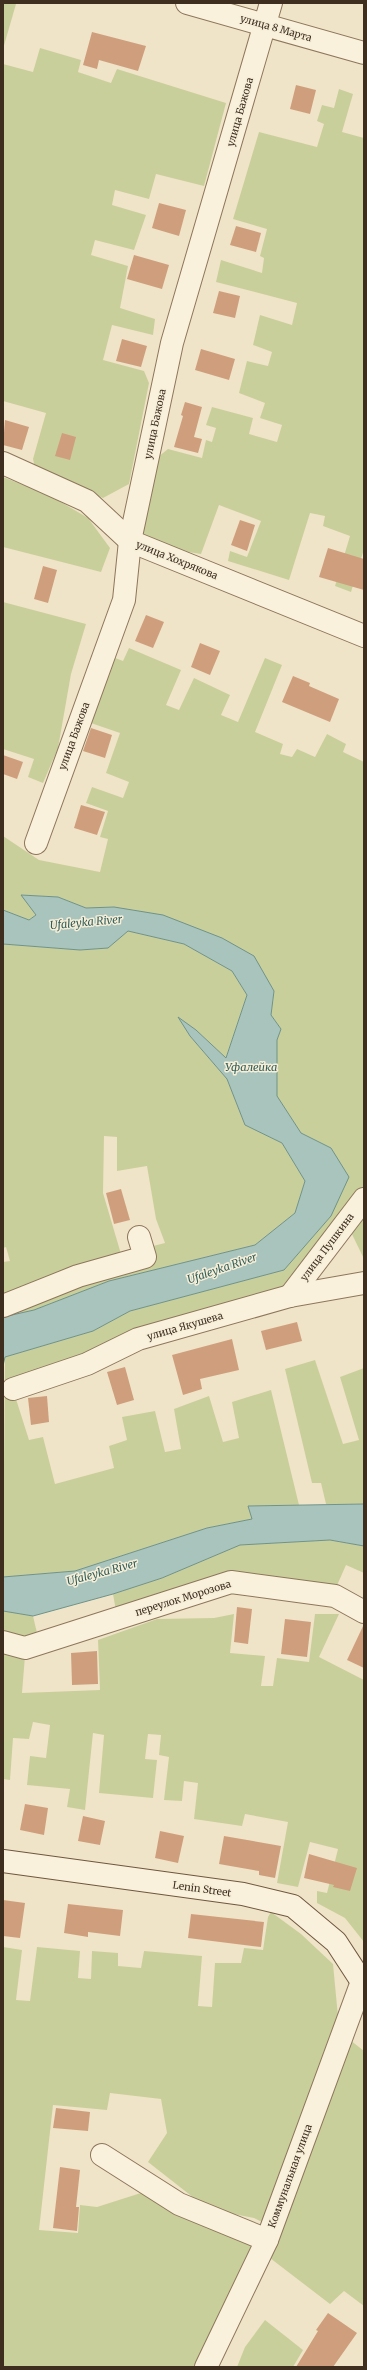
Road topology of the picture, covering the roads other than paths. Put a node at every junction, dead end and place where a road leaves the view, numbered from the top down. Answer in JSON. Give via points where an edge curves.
{"nodes":[{"id":1,"x":187,"y":3,"type":"edge"},
{"id":2,"x":271,"y":3,"type":"edge"},
{"id":3,"x":265,"y":24,"type":"junction"},
{"id":4,"x":364,"y":53,"type":"edge"},
{"id":5,"x":3,"y":462,"type":"edge"},
{"id":6,"x":130,"y":542,"type":"junction"},
{"id":7,"x":364,"y":636,"type":"edge"},
{"id":8,"x":36,"y":843,"type":"dead end"},
{"id":9,"x":364,"y":1199,"type":"edge"},
{"id":10,"x":139,"y":1237,"type":"dead end"},
{"id":11,"x":364,"y":1283,"type":"edge"},
{"id":12,"x":290,"y":1296,"type":"junction"},
{"id":13,"x":3,"y":1306,"type":"edge"},
{"id":14,"x":13,"y":1389,"type":"dead end"},
{"id":15,"x":364,"y":1612,"type":"edge"},
{"id":16,"x":3,"y":1642,"type":"edge"},
{"id":17,"x":3,"y":1861,"type":"edge"},
{"id":18,"x":363,"y":1981,"type":"edge"},
{"id":19,"x":102,"y":2155,"type":"dead end"},
{"id":20,"x":267,"y":2240,"type":"junction"},
{"id":21,"x":206,"y":2367,"type":"edge"}],
"edges":[{"from":1,"to":3,"type":"street","name":"улица 8 Марта"},
{"from":2,"to":3,"type":"street","name":"улица Бажова"},
{"from":3,"to":4,"type":"street","name":"улица 8 Марта"},
{"from":3,"to":6,"type":"street","name":"улица Бажова","via":[[172,343]]},
{"from":5,"to":6,"type":"street","name":"улица Хохрякова","via":[[87,501]]},
{"from":6,"to":7,"type":"street","name":"улица Хохрякова"},
{"from":6,"to":8,"type":"street","name":"улица Бажова","via":[[124,600]]},
{"from":9,"to":12,"type":"street","name":"улица Пушкина"},
{"from":10,"to":13,"type":"street","via":[[145,1257],[78,1276]]},
{"from":11,"to":12,"type":"street","name":"улица Якушева"},
{"from":12,"to":14,"type":"street","name":"улица Якушева","via":[[138,1339],[87,1364]]},
{"from":15,"to":16,"type":"street","name":"переулок Морозова","via":[[335,1596],[231,1582],[25,1648]]},
{"from":17,"to":18,"type":"street","name":"Lenin Street","via":[[243,1894],[294,1906],[336,1942]]},
{"from":18,"to":20,"type":"street","name":"Коммунальная улица"},
{"from":19,"to":20,"type":"street","via":[[179,2204]]},
{"from":20,"to":21,"type":"street","name":"Коммунальная улица"}]}
